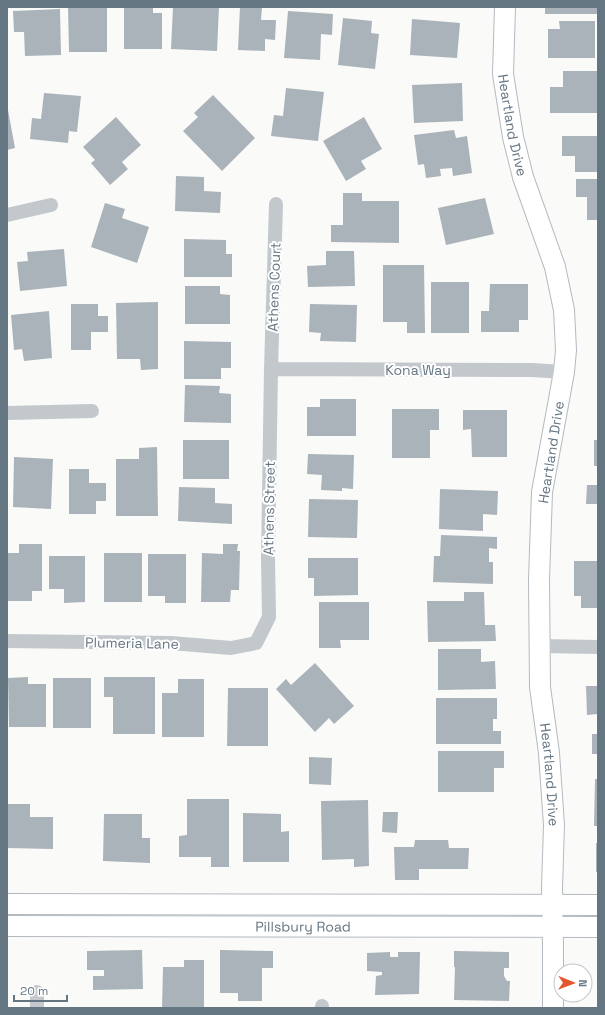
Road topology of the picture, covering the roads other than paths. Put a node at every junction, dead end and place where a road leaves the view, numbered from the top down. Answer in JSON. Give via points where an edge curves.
{"nodes":[{"id":1,"x":505,"y":7,"type":"edge"},
{"id":2,"x":276,"y":204,"type":"dead end"},
{"id":3,"x":51,"y":205,"type":"dead end"},
{"id":4,"x":7,"y":215,"type":"edge"},
{"id":5,"x":271,"y":370,"type":"junction"},
{"id":6,"x":564,"y":372,"type":"junction"},
{"id":7,"x":92,"y":411,"type":"dead end"},
{"id":8,"x":7,"y":413,"type":"edge"},
{"id":9,"x":7,"y":641,"type":"edge"},
{"id":10,"x":256,"y":643,"type":"joint"},
{"id":11,"x":540,"y":646,"type":"junction"},
{"id":12,"x":598,"y":647,"type":"edge"},
{"id":13,"x":7,"y":904,"type":"edge"},
{"id":14,"x":552,"y":905,"type":"junction"},
{"id":15,"x":598,"y":906,"type":"edge"},
{"id":16,"x":7,"y":926,"type":"edge"},
{"id":17,"x":553,"y":927,"type":"junction"},
{"id":18,"x":598,"y":927,"type":"edge"},
{"id":19,"x":37,"y":992,"type":"dead end"},
{"id":20,"x":37,"y":1008,"type":"edge"},
{"id":21,"x":553,"y":1008,"type":"edge"}],
"edges":[{"from":1,"to":6,"type":"street","name":"Heartland Drive","via":[[503,74],[513,137],[523,177],[555,267],[564,310]]},
{"from":2,"to":5,"type":"street","name":"Athens Court"},
{"from":3,"to":4,"type":"street"},
{"from":5,"to":6,"type":"street","name":"Kona Way"},
{"from":5,"to":10,"type":"street","name":"Athens Street","via":[[269,617]]},
{"from":6,"to":11,"type":"street","name":"Heartland Drive","via":[[542,492]]},
{"from":7,"to":8,"type":"street"},
{"from":9,"to":10,"type":"street","name":"Plumeria Lane","via":[[171,643],[230,648]]},
{"from":11,"to":12,"type":"street"},
{"from":11,"to":14,"type":"street","name":"Heartland Drive","via":[[540,687],[549,753],[554,825]]},
{"from":13,"to":14,"type":"street","name":"Pillsbury Road"},
{"from":14,"to":15,"type":"street","name":"Pillsbury Road"},
{"from":14,"to":17,"type":"street","name":"Heartland Drive"},
{"from":16,"to":17,"type":"street","name":"Pillsbury Road"},
{"from":17,"to":18,"type":"street","name":"Pillsbury Road"},
{"from":17,"to":21,"type":"street","name":"Heartland Drive"},
{"from":19,"to":20,"type":"street"}]}
